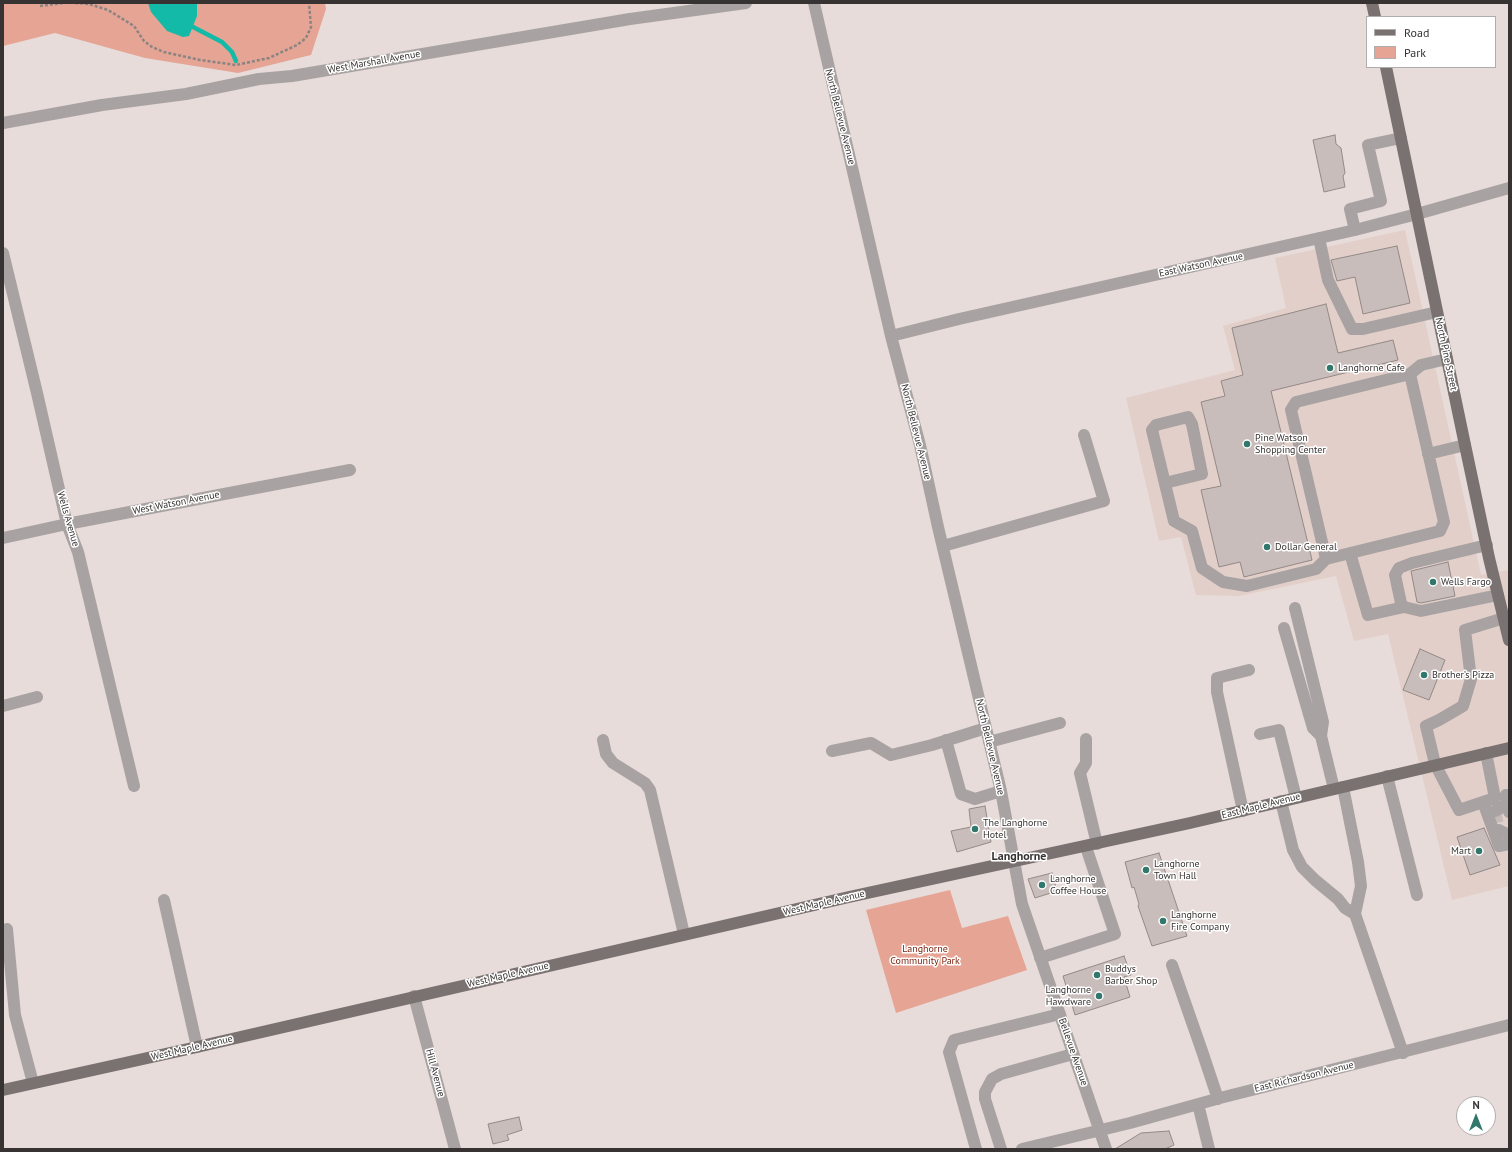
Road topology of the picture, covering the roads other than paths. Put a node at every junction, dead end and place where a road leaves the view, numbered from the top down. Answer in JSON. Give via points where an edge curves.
{"nodes":[{"id":1,"x":746,"y":3,"type":"edge"},
{"id":2,"x":814,"y":3,"type":"edge"},
{"id":3,"x":1372,"y":3,"type":"edge"},
{"id":4,"x":1375,"y":16,"type":"edge"},
{"id":5,"x":1386,"y":68,"type":"edge"},
{"id":6,"x":3,"y":123,"type":"edge"},
{"id":7,"x":1401,"y":138,"type":"junction"},
{"id":8,"x":1509,"y":188,"type":"edge"},
{"id":9,"x":1417,"y":214,"type":"junction"},
{"id":10,"x":1356,"y":230,"type":"junction"},
{"id":11,"x":1319,"y":238,"type":"junction"},
{"id":12,"x":3,"y":253,"type":"edge"},
{"id":13,"x":1437,"y":312,"type":"junction"},
{"id":14,"x":891,"y":336,"type":"junction"},
{"id":15,"x":1447,"y":359,"type":"junction"},
{"id":16,"x":1410,"y":374,"type":"junction"},
{"id":17,"x":1084,"y":434,"type":"dead end"},
{"id":18,"x":1465,"y":445,"type":"junction"},
{"id":19,"x":1428,"y":454,"type":"junction"},
{"id":20,"x":350,"y":470,"type":"dead end"},
{"id":21,"x":1165,"y":483,"type":"junction"},
{"id":22,"x":67,"y":524,"type":"junction"},
{"id":23,"x":3,"y":538,"type":"edge"},
{"id":24,"x":1487,"y":545,"type":"junction"},
{"id":25,"x":943,"y":546,"type":"junction"},
{"id":26,"x":1350,"y":553,"type":"junction"},
{"id":27,"x":1326,"y":559,"type":"junction"},
{"id":28,"x":1498,"y":595,"type":"junction"},
{"id":29,"x":1404,"y":607,"type":"junction"},
{"id":30,"x":1295,"y":608,"type":"dead end"},
{"id":31,"x":1506,"y":624,"type":"edge"},
{"id":32,"x":1284,"y":628,"type":"dead end"},
{"id":33,"x":1509,"y":640,"type":"edge"},
{"id":34,"x":1249,"y":670,"type":"dead end"},
{"id":35,"x":37,"y":697,"type":"dead end"},
{"id":36,"x":3,"y":706,"type":"edge"},
{"id":37,"x":1060,"y":723,"type":"dead end"},
{"id":38,"x":986,"y":728,"type":"junction"},
{"id":39,"x":1260,"y":734,"type":"dead end"},
{"id":40,"x":1321,"y":736,"type":"junction"},
{"id":41,"x":1086,"y":739,"type":"dead end"},
{"id":42,"x":603,"y":740,"type":"dead end"},
{"id":43,"x":946,"y":740,"type":"junction"},
{"id":44,"x":989,"y":742,"type":"junction"},
{"id":45,"x":1509,"y":748,"type":"edge"},
{"id":46,"x":832,"y":751,"type":"dead end"},
{"id":47,"x":1486,"y":753,"type":"junction"},
{"id":48,"x":1435,"y":764,"type":"junction"},
{"id":49,"x":1387,"y":776,"type":"junction"},
{"id":50,"x":134,"y":786,"type":"dead end"},
{"id":51,"x":1338,"y":788,"type":"junction"},
{"id":52,"x":1001,"y":791,"type":"junction"},
{"id":53,"x":1296,"y":798,"type":"junction"},
{"id":54,"x":1282,"y":801,"type":"junction"},
{"id":55,"x":1506,"y":801,"type":"edge"},
{"id":56,"x":1483,"y":802,"type":"junction"},
{"id":57,"x":1243,"y":811,"type":"junction"},
{"id":58,"x":1495,"y":811,"type":"dead end"},
{"id":59,"x":1509,"y":844,"type":"edge"},
{"id":60,"x":1091,"y":845,"type":"junction"},
{"id":61,"x":1013,"y":862,"type":"junction"},
{"id":62,"x":1417,"y":895,"type":"dead end"},
{"id":63,"x":164,"y":900,"type":"dead end"},
{"id":64,"x":1355,"y":914,"type":"junction"},
{"id":65,"x":7,"y":929,"type":"dead end"},
{"id":66,"x":684,"y":934,"type":"junction"},
{"id":67,"x":1040,"y":958,"type":"junction"},
{"id":68,"x":1172,"y":965,"type":"dead end"},
{"id":69,"x":414,"y":996,"type":"junction"},
{"id":70,"x":1060,"y":1014,"type":"junction"},
{"id":71,"x":1509,"y":1025,"type":"edge"},
{"id":72,"x":197,"y":1047,"type":"junction"},
{"id":73,"x":1403,"y":1053,"type":"junction"},
{"id":74,"x":1074,"y":1054,"type":"junction"},
{"id":75,"x":33,"y":1083,"type":"junction"},
{"id":76,"x":3,"y":1090,"type":"edge"},
{"id":77,"x":1218,"y":1099,"type":"junction"},
{"id":78,"x":1198,"y":1104,"type":"junction"},
{"id":79,"x":1100,"y":1130,"type":"junction"},
{"id":80,"x":455,"y":1149,"type":"edge"},
{"id":81,"x":976,"y":1149,"type":"edge"},
{"id":82,"x":1001,"y":1149,"type":"edge"},
{"id":83,"x":1022,"y":1149,"type":"edge"},
{"id":84,"x":1106,"y":1149,"type":"edge"},
{"id":85,"x":1209,"y":1149,"type":"edge"}],
"edges":[{"from":1,"to":6,"type":"street","name":"West Marshall Avenue","via":[[630,19]]},
{"from":2,"to":14,"type":"street","name":"North Bellevue Avenue"},
{"from":3,"to":4,"type":"main road"},
{"from":5,"to":7,"type":"main road","name":"North Pine Street"},
{"from":7,"to":9,"type":"main road","name":"North Pine Street"},
{"from":7,"to":10,"type":"street","via":[[1368,145],[1381,201],[1350,209]]},
{"from":8,"to":9,"type":"street","name":"East Watson Avenue"},
{"from":9,"to":10,"type":"street","name":"East Watson Avenue"},
{"from":9,"to":13,"type":"main road","name":"North Pine Street"},
{"from":10,"to":11,"type":"street","name":"East Watson Avenue"},
{"from":11,"to":13,"type":"street","via":[[1328,280],[1352,329],[1363,329]]},
{"from":11,"to":14,"type":"street","name":"East Watson Avenue"},
{"from":12,"to":22,"type":"street","name":"Wells Avenue"},
{"from":13,"to":15,"type":"main road","name":"North Pine Street"},
{"from":14,"to":25,"type":"street","name":"North Bellevue Avenue"},
{"from":15,"to":16,"type":"street","via":[[1420,365]]},
{"from":15,"to":18,"type":"main road","name":"North Pine Street"},
{"from":16,"to":19,"type":"street"},
{"from":16,"to":27,"type":"street","via":[[1296,402],[1291,410]]},
{"from":17,"to":25,"type":"street","via":[[1104,501]]},
{"from":18,"to":19,"type":"street"},
{"from":18,"to":24,"type":"main road","name":"North Pine Street"},
{"from":19,"to":26,"type":"street","via":[[1444,522],[1440,531]]},
{"from":20,"to":22,"type":"street","name":"West Watson Avenue"},
{"from":21,"to":21,"type":"street","via":[[1152,430],[1156,425],[1188,417],[1192,424],[1202,474]]},
{"from":21,"to":27,"type":"street","via":[[1174,520],[1192,531],[1202,568],[1222,582],[1247,586],[1316,569]]},
{"from":22,"to":23,"type":"street","name":"West Watson Avenue"},
{"from":22,"to":50,"type":"street","name":"Wells Avenue","via":[[78,552]]},
{"from":24,"to":28,"type":"main road","name":"North Pine Street"},
{"from":24,"to":29,"type":"street","via":[[1399,568],[1395,575]]},
{"from":25,"to":38,"type":"street","name":"North Bellevue Avenue"},
{"from":26,"to":27,"type":"street"},
{"from":26,"to":29,"type":"street","via":[[1368,615]]},
{"from":28,"to":29,"type":"street","via":[[1421,611]]},
{"from":28,"to":31,"type":"main road","name":"North Pine Street"},
{"from":30,"to":40,"type":"street","via":[[1323,722]]},
{"from":31,"to":33,"type":"main road","name":"North Pine Street"},
{"from":31,"to":48,"type":"street","via":[[1465,630],[1471,679],[1463,706],[1426,726]]},
{"from":32,"to":40,"type":"street","via":[[1313,728]]},
{"from":34,"to":57,"type":"street","via":[[1217,678],[1217,692]]},
{"from":35,"to":36,"type":"street"},
{"from":37,"to":44,"type":"street"},
{"from":38,"to":43,"type":"street"},
{"from":38,"to":44,"type":"street","name":"North Bellevue Avenue"},
{"from":39,"to":53,"type":"street","via":[[1279,730]]},
{"from":40,"to":51,"type":"street"},
{"from":41,"to":60,"type":"street","via":[[1086,763],[1080,773]]},
{"from":42,"to":66,"type":"street","via":[[606,754],[613,763],[645,782],[650,790]]},
{"from":43,"to":46,"type":"street","via":[[891,755],[871,742]]},
{"from":43,"to":52,"type":"street","via":[[961,794],[975,798]]},
{"from":44,"to":52,"type":"street","name":"North Bellevue Avenue"},
{"from":45,"to":47,"type":"main road","name":"East Maple Avenue"},
{"from":47,"to":48,"type":"main road","name":"East Maple Avenue"},
{"from":47,"to":55,"type":"street"},
{"from":48,"to":49,"type":"main road","name":"East Maple Avenue"},
{"from":48,"to":56,"type":"street","via":[[1459,810]]},
{"from":49,"to":51,"type":"main road","name":"East Maple Avenue"},
{"from":49,"to":62,"type":"street"},
{"from":51,"to":53,"type":"main road","name":"East Maple Avenue"},
{"from":51,"to":64,"type":"street","via":[[1358,862],[1361,886]]},
{"from":52,"to":61,"type":"street","name":"North Bellevue Avenue"},
{"from":53,"to":54,"type":"main road","name":"East Maple Avenue"},
{"from":54,"to":57,"type":"main road","name":"East Maple Avenue"},
{"from":54,"to":64,"type":"street","via":[[1293,850],[1302,867],[1345,908]]},
{"from":55,"to":56,"type":"street"},
{"from":55,"to":58,"type":"street"},
{"from":56,"to":59,"type":"street","via":[[1499,846]]},
{"from":57,"to":60,"type":"main road","name":"East Maple Avenue"},
{"from":60,"to":61,"type":"main road","name":"East Maple Avenue"},
{"from":60,"to":67,"type":"street","via":[[1114,934]]},
{"from":61,"to":66,"type":"main road","name":"West Maple Avenue"},
{"from":61,"to":67,"type":"street","name":"Bellevue Avenue","via":[[1022,904]]},
{"from":63,"to":72,"type":"street"},
{"from":64,"to":73,"type":"street"},
{"from":65,"to":75,"type":"street","via":[[15,1015]]},
{"from":66,"to":69,"type":"main road","name":"West Maple Avenue"},
{"from":67,"to":70,"type":"street","name":"Bellevue Avenue"},
{"from":68,"to":77,"type":"street"},
{"from":69,"to":72,"type":"main road","name":"West Maple Avenue"},
{"from":69,"to":80,"type":"street","name":"Hill Avenue"},
{"from":70,"to":74,"type":"street","name":"Bellevue Avenue"},
{"from":70,"to":81,"type":"street","via":[[954,1040],[949,1052]]},
{"from":71,"to":73,"type":"street","name":"East Richardson Avenue"},
{"from":72,"to":75,"type":"main road","name":"West Maple Avenue"},
{"from":73,"to":77,"type":"street","name":"East Richardson Avenue"},
{"from":74,"to":79,"type":"street","name":"Bellevue Avenue"},
{"from":74,"to":82,"type":"street","via":[[1001,1074],[992,1079],[985,1092],[985,1099]]},
{"from":75,"to":76,"type":"main road","name":"West Maple Avenue"},
{"from":77,"to":78,"type":"street","name":"East Richardson Avenue"},
{"from":78,"to":79,"type":"street","name":"East Richardson Avenue"},
{"from":78,"to":85,"type":"street"},
{"from":79,"to":83,"type":"street","name":"East Richardson Avenue"},
{"from":79,"to":84,"type":"street","name":"Bellevue Avenue"}]}
